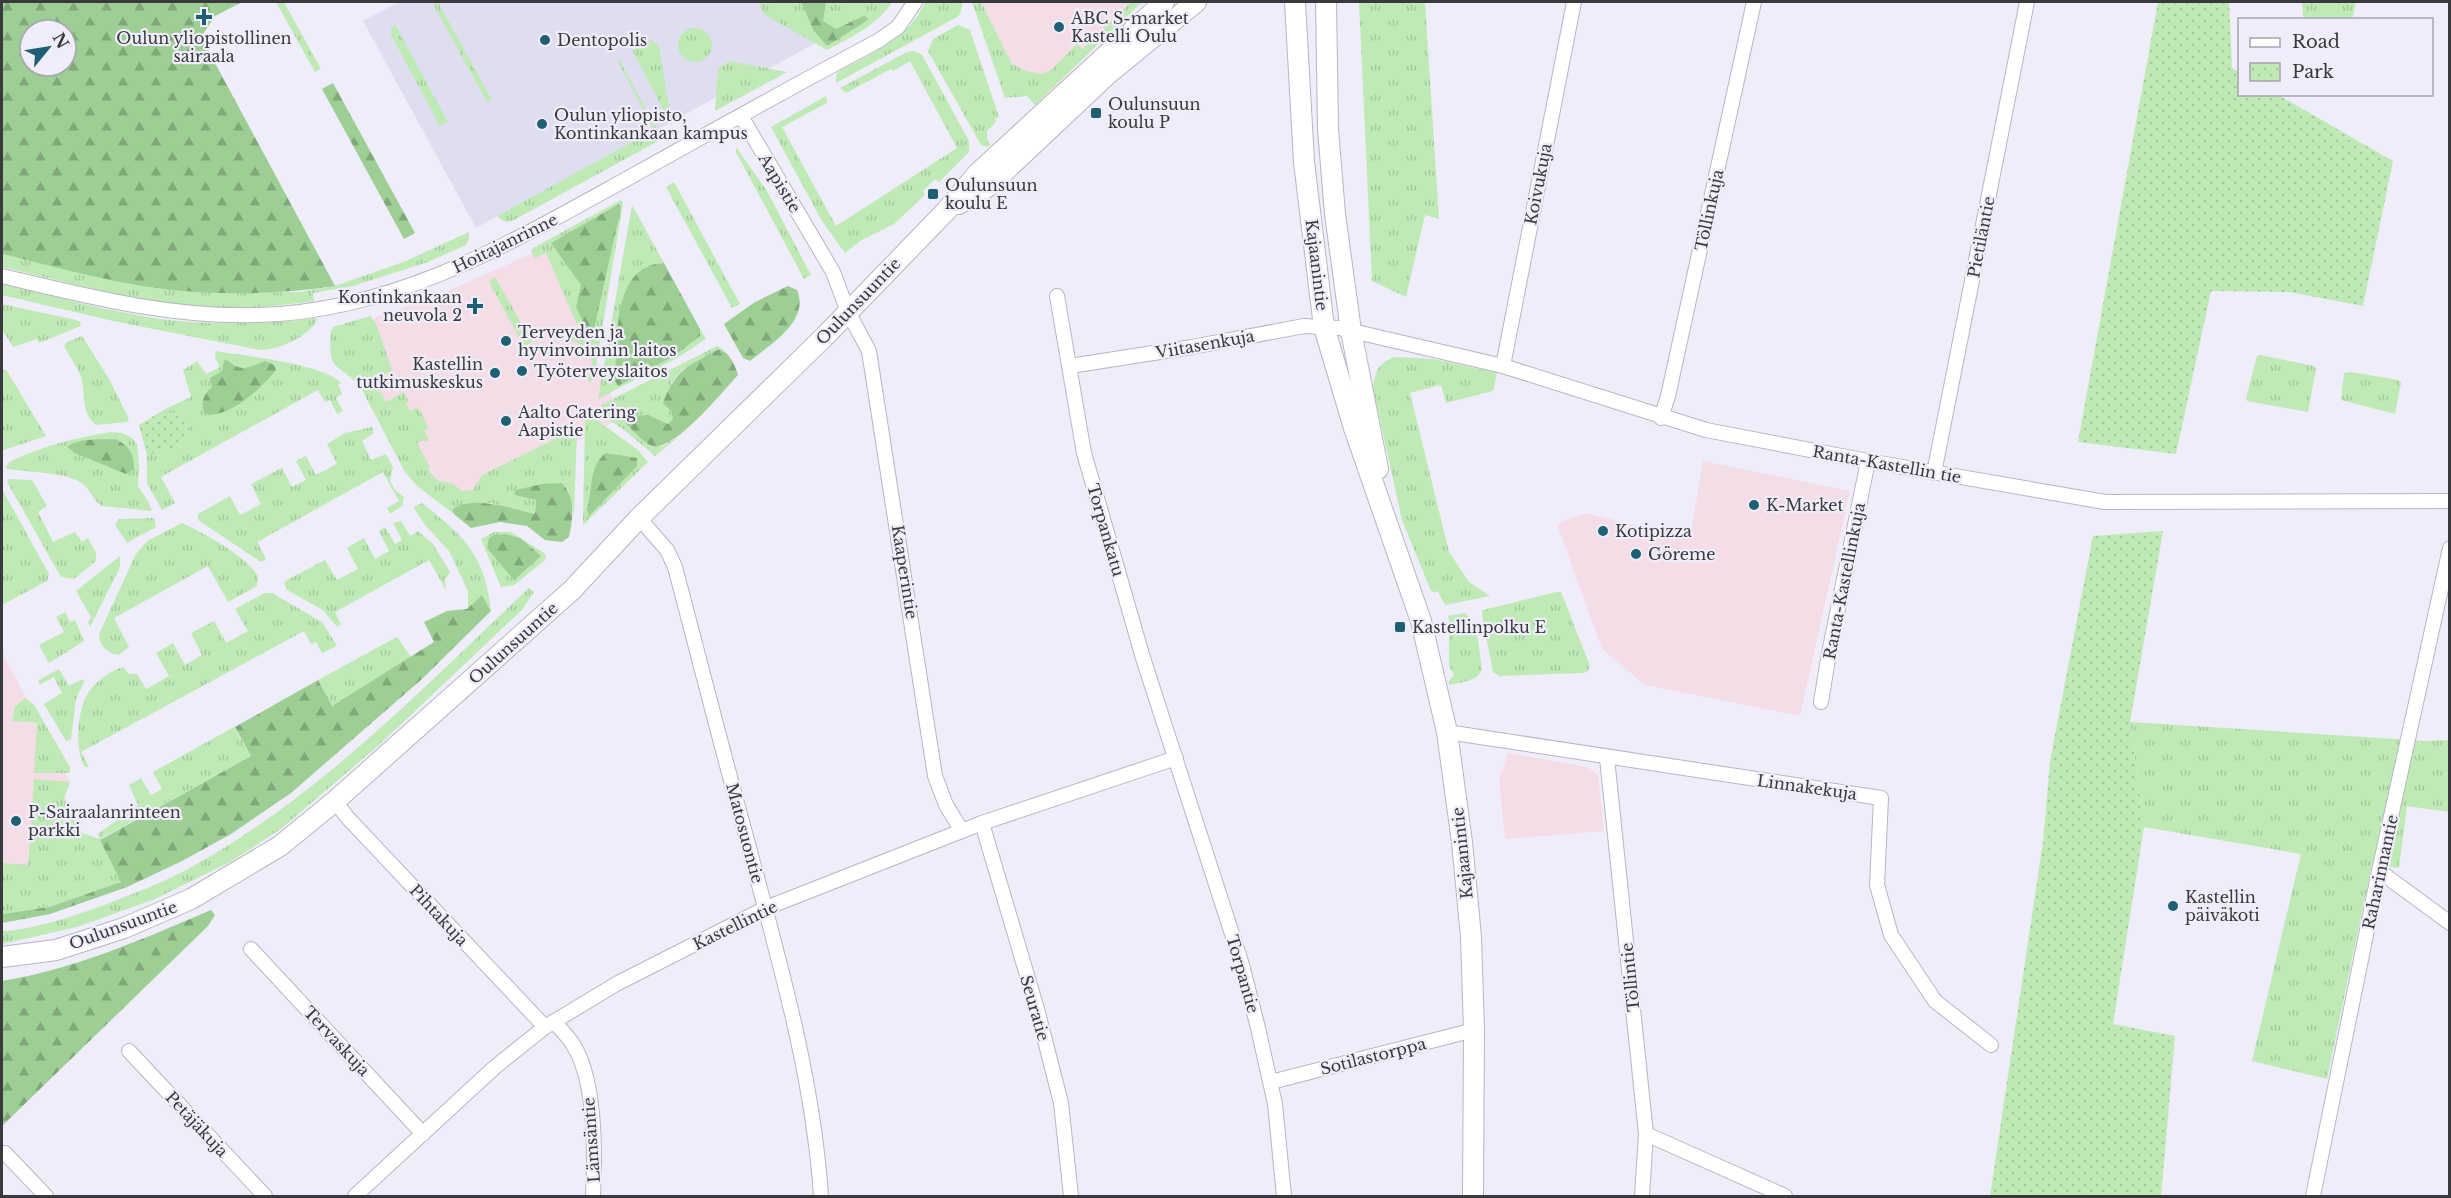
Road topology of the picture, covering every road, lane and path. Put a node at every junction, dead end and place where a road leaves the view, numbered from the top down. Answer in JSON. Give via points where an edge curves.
{"nodes":[{"id":1,"x":915,"y":2,"type":"edge"},
{"id":2,"x":1164,"y":2,"type":"edge"},
{"id":3,"x":1196,"y":2,"type":"edge"},
{"id":4,"x":1295,"y":2,"type":"edge"},
{"id":5,"x":1326,"y":2,"type":"edge"},
{"id":6,"x":1574,"y":2,"type":"edge"},
{"id":7,"x":1755,"y":2,"type":"edge"},
{"id":8,"x":2027,"y":2,"type":"edge"},
{"id":9,"x":741,"y":116,"type":"junction"},
{"id":10,"x":946,"y":211,"type":"junction"},
{"id":11,"x":2,"y":276,"type":"edge"},
{"id":12,"x":1057,"y":296,"type":"dead end"},
{"id":13,"x":849,"y":312,"type":"junction"},
{"id":14,"x":1338,"y":329,"type":"junction"},
{"id":15,"x":1070,"y":366,"type":"junction"},
{"id":16,"x":1503,"y":366,"type":"junction"},
{"id":17,"x":1661,"y":417,"type":"junction"},
{"id":18,"x":1868,"y":461,"type":"junction"},
{"id":19,"x":1934,"y":472,"type":"junction"},
{"id":20,"x":2450,"y":501,"type":"edge"},
{"id":21,"x":639,"y":518,"type":"junction"},
{"id":22,"x":1387,"y":519,"type":"junction"},
{"id":23,"x":2450,"y":548,"type":"edge"},
{"id":24,"x":1821,"y":702,"type":"dead end"},
{"id":25,"x":1447,"y":732,"type":"junction"},
{"id":26,"x":1176,"y":758,"type":"junction"},
{"id":27,"x":1607,"y":758,"type":"junction"},
{"id":28,"x":335,"y":801,"type":"junction"},
{"id":29,"x":982,"y":823,"type":"junction"},
{"id":30,"x":962,"y":831,"type":"junction"},
{"id":31,"x":2379,"y":871,"type":"junction"},
{"id":32,"x":765,"y":908,"type":"junction"},
{"id":33,"x":2450,"y":923,"type":"edge"},
{"id":34,"x":251,"y":949,"type":"dead end"},
{"id":35,"x":2,"y":957,"type":"edge"},
{"id":36,"x":549,"y":1025,"type":"junction"},
{"id":37,"x":1474,"y":1030,"type":"junction"},
{"id":38,"x":1991,"y":1045,"type":"dead end"},
{"id":39,"x":129,"y":1052,"type":"dead end"},
{"id":40,"x":1271,"y":1082,"type":"junction"},
{"id":41,"x":423,"y":1134,"type":"junction"},
{"id":42,"x":1646,"y":1134,"type":"junction"},
{"id":43,"x":5,"y":1153,"type":"dead end"},
{"id":44,"x":46,"y":1197,"type":"edge"},
{"id":45,"x":265,"y":1197,"type":"edge"},
{"id":46,"x":355,"y":1197,"type":"edge"},
{"id":47,"x":594,"y":1197,"type":"edge"},
{"id":48,"x":821,"y":1197,"type":"edge"},
{"id":49,"x":1071,"y":1197,"type":"edge"},
{"id":50,"x":1284,"y":1197,"type":"edge"},
{"id":51,"x":1473,"y":1197,"type":"edge"},
{"id":52,"x":1642,"y":1197,"type":"edge"},
{"id":53,"x":1785,"y":1197,"type":"edge"},
{"id":54,"x":2313,"y":1197,"type":"edge"}],
"edges":[{"from":1,"to":9,"type":"street","via":[[898,27],[878,41]]},
{"from":2,"to":10,"type":"main road","name":"Oulunsuuntie","via":[[978,173]]},
{"from":3,"to":10,"type":"main road","name":"Oulunsuuntie","via":[[1108,74],[989,186]]},
{"from":4,"to":14,"type":"main road","name":"Kajaanintie","via":[[1304,162]]},
{"from":5,"to":14,"type":"main road","name":"Kajaanintie"},
{"from":6,"to":16,"type":"street","name":"Koivukuja"},
{"from":7,"to":17,"type":"street","name":"Töllinkuja"},
{"from":8,"to":19,"type":"street","name":"Pietiläntie"},
{"from":9,"to":11,"type":"street","name":"Hoitajanrinne","via":[[503,247],[377,297],[260,315],[211,315],[158,310]]},
{"from":9,"to":13,"type":"street","name":"Aapistie","via":[[833,272]]},
{"from":10,"to":13,"type":"main road","name":"Oulunsuuntie"},
{"from":12,"to":15,"type":"street","name":"Torpankatu"},
{"from":13,"to":21,"type":"main road","name":"Oulunsuuntie"},
{"from":13,"to":30,"type":"street","name":"Kaaperintie","via":[[869,351],[935,776]]},
{"from":14,"to":15,"type":"street","name":"Viitasenkuja","via":[[1304,326]]},
{"from":14,"to":16,"type":"street","name":"Ranta-Kastellin tie"},
{"from":14,"to":22,"type":"main road","name":"Kajaanintie"},
{"from":14,"to":22,"type":"main road","name":"Kajaanintie","via":[[1354,428]]},
{"from":15,"to":26,"type":"street","name":"Torpankatu","via":[[1084,453]]},
{"from":16,"to":17,"type":"street","name":"Ranta-Kastellin tie"},
{"from":17,"to":18,"type":"street","name":"Ranta-Kastellin tie","via":[[1706,430]]},
{"from":18,"to":19,"type":"street","name":"Ranta-Kastellin tie"},
{"from":18,"to":24,"type":"street","name":"Ranta-Kastellinkuja"},
{"from":19,"to":20,"type":"street","name":"Ranta-Kastellin tie","via":[[2105,502]]},
{"from":21,"to":28,"type":"main road","name":"Oulunsuuntie","via":[[572,590]]},
{"from":21,"to":32,"type":"street","name":"Matosuontie","via":[[667,550],[675,567]]},
{"from":22,"to":25,"type":"main road","name":"Kajaanintie","via":[[1421,621]]},
{"from":23,"to":31,"type":"street","name":"Raharinnantie"},
{"from":25,"to":27,"type":"street","name":"Linnakekuja"},
{"from":25,"to":37,"type":"main road","name":"Kajaanintie","via":[[1465,866]]},
{"from":26,"to":29,"type":"street","name":"Kastellintie"},
{"from":26,"to":40,"type":"street","name":"Torpantie","via":[[1242,965]]},
{"from":27,"to":38,"type":"street","name":"Linnakekuja","via":[[1881,798],[1877,885],[1891,935],[1935,1001]]},
{"from":27,"to":42,"type":"street","name":"Töllintie"},
{"from":28,"to":35,"type":"main road","name":"Oulunsuuntie","via":[[280,846],[191,899],[124,928],[56,950]]},
{"from":28,"to":36,"type":"street","name":"Pihtakuja","via":[[347,818]]},
{"from":29,"to":30,"type":"street","name":"Kastellintie"},
{"from":29,"to":49,"type":"street","name":"Seuratie","via":[[1061,1102]]},
{"from":30,"to":32,"type":"street","name":"Kastellintie"},
{"from":31,"to":33,"type":"street"},
{"from":31,"to":54,"type":"street","name":"Raharinnantie"},
{"from":32,"to":36,"type":"street","name":"Kastellintie","via":[[618,983]]},
{"from":32,"to":48,"type":"street","name":"Matosuontie","via":[[808,1087]]},
{"from":34,"to":41,"type":"street","name":"Tervaskuja"},
{"from":36,"to":41,"type":"street","name":"Kastellintie","via":[[495,1067]]},
{"from":36,"to":47,"type":"street","name":"Lämsäntie","via":[[573,1043],[584,1071],[592,1118]]},
{"from":37,"to":40,"type":"street","name":"Sotilastorppa"},
{"from":37,"to":51,"type":"main road","name":"Kajaanintie"},
{"from":39,"to":45,"type":"street","name":"Petäjäkuja"},
{"from":40,"to":50,"type":"street","name":"Torpantie"},
{"from":41,"to":46,"type":"street","name":"Kastellintie"},
{"from":42,"to":52,"type":"street","name":"Töllintie"},
{"from":42,"to":53,"type":"street"},
{"from":43,"to":44,"type":"street"}]}
